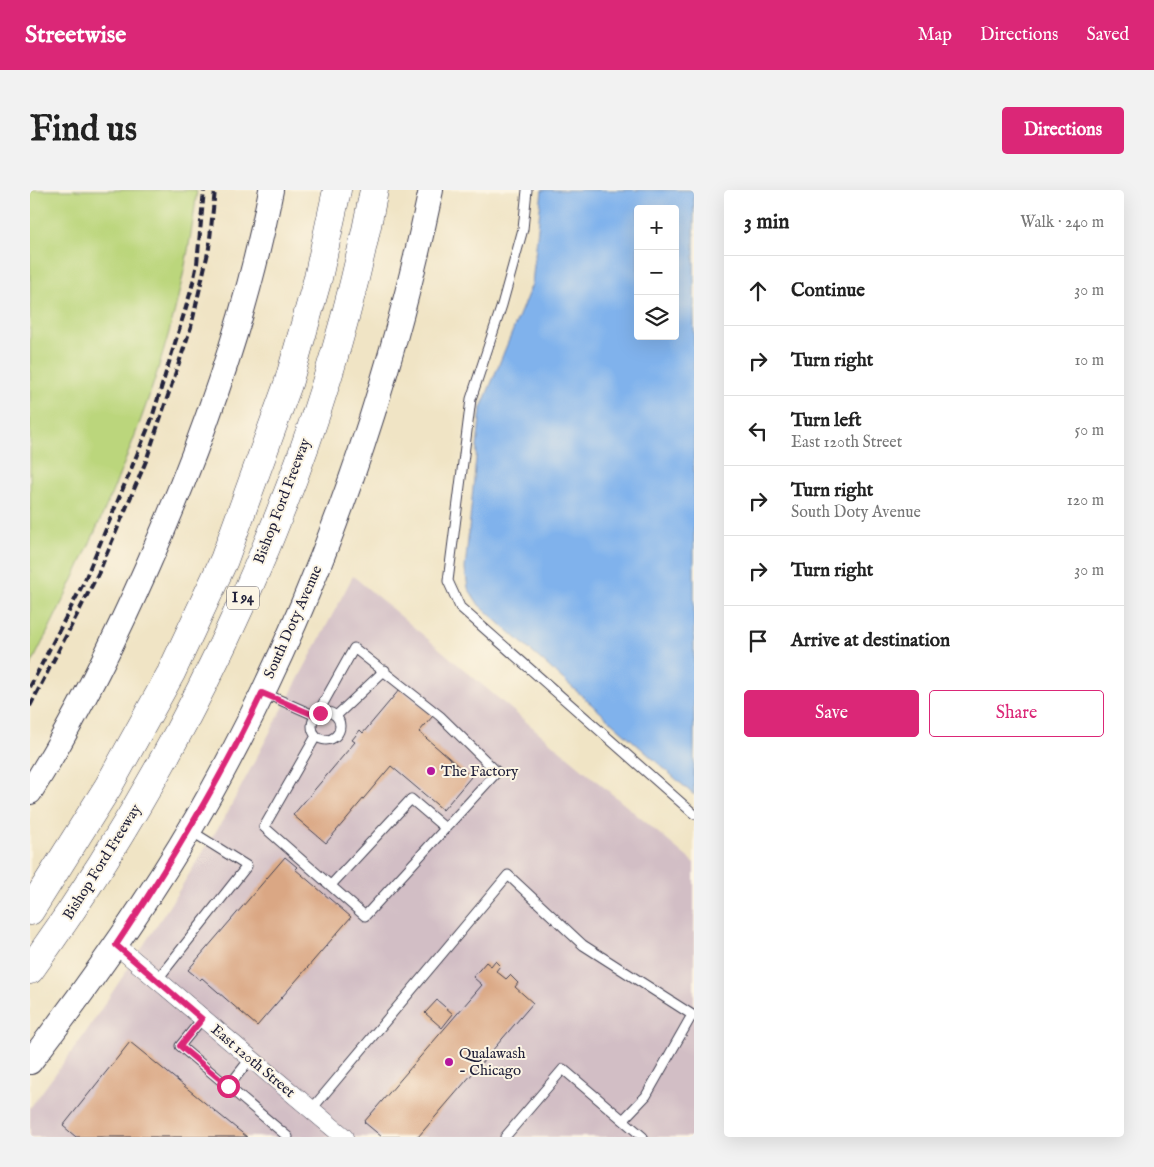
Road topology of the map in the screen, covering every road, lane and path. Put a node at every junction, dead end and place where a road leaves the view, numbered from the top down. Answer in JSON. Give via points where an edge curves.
{"nodes":[{"id":1,"x":271,"y":190,"type":"edge"},
{"id":2,"x":337,"y":190,"type":"edge"},
{"id":3,"x":374,"y":190,"type":"edge"},
{"id":4,"x":431,"y":190,"type":"edge"},
{"id":5,"x":527,"y":190,"type":"edge"},
{"id":6,"x":385,"y":670,"type":"junction"},
{"id":7,"x":262,"y":693,"type":"junction"},
{"id":8,"x":316,"y":716,"type":"junction"},
{"id":9,"x":336,"y":716,"type":"junction"},
{"id":10,"x":316,"y":736,"type":"junction"},
{"id":11,"x":30,"y":792,"type":"edge"},
{"id":12,"x":694,"y":814,"type":"edge"},
{"id":13,"x":445,"y":828,"type":"junction"},
{"id":14,"x":189,"y":830,"type":"junction"},
{"id":15,"x":330,"y":886,"type":"junction"},
{"id":16,"x":30,"y":911,"type":"edge"},
{"id":17,"x":116,"y":945,"type":"junction"},
{"id":18,"x":30,"y":970,"type":"edge"},
{"id":19,"x":157,"y":980,"type":"junction"},
{"id":20,"x":693,"y":1015,"type":"edge"},
{"id":21,"x":202,"y":1019,"type":"junction"},
{"id":22,"x":250,"y":1059,"type":"junction"},
{"id":23,"x":30,"y":1062,"type":"edge"},
{"id":24,"x":228,"y":1086,"type":"junction"},
{"id":25,"x":311,"y":1110,"type":"junction"},
{"id":26,"x":623,"y":1120,"type":"junction"},
{"id":27,"x":288,"y":1137,"type":"edge"},
{"id":28,"x":344,"y":1137,"type":"edge"},
{"id":29,"x":506,"y":1137,"type":"edge"},
{"id":30,"x":643,"y":1137,"type":"edge"}],
"edges":[{"from":1,"to":11,"type":"street","via":[[236,332],[185,479],[106,655]]},
{"from":2,"to":16,"type":"highway","number":"I 94","via":[[318,278],[288,384],[224,560],[170,673],[108,787]]},
{"from":3,"to":18,"type":"highway","name":"Bishop Ford Freeway","number":"I 94","via":[[321,396],[252,579],[167,755],[106,859]]},
{"from":4,"to":7,"type":"street","name":"South Doty Avenue","via":[[400,326],[375,412],[318,569]]},
{"from":5,"to":12,"type":"lane","via":[[523,228],[471,399],[448,581],[460,607]]},
{"from":6,"to":8,"type":"lane","via":[[354,648]]},
{"from":6,"to":9,"type":"lane"},
{"from":6,"to":13,"type":"lane","via":[[440,716],[497,772]]},
{"from":7,"to":8,"type":"lane"},
{"from":7,"to":14,"type":"street","name":"South Doty Avenue"},
{"from":8,"to":9,"type":"lane","via":[[324,712]]},
{"from":8,"to":10,"type":"lane","via":[[312,724]]},
{"from":9,"to":10,"type":"lane","via":[[340,724],[336,737],[324,740]]},
{"from":10,"to":15,"type":"lane","via":[[264,827]]},
{"from":13,"to":15,"type":"lane","via":[[411,800]]},
{"from":13,"to":15,"type":"lane","via":[[365,916]]},
{"from":14,"to":17,"type":"street","name":"South Doty Avenue"},
{"from":14,"to":19,"type":"lane","via":[[247,866]]},
{"from":17,"to":19,"type":"street","name":"East 120th Street"},
{"from":17,"to":23,"type":"street","name":"South Doty Avenue"},
{"from":19,"to":21,"type":"street","name":"East 120th Street"},
{"from":20,"to":25,"type":"lane","via":[[582,945],[508,875]]},
{"from":20,"to":26,"type":"lane","via":[[646,1096]]},
{"from":21,"to":22,"type":"street","name":"East 120th Street"},
{"from":21,"to":24,"type":"lane","via":[[180,1046]]},
{"from":22,"to":24,"type":"lane"},
{"from":22,"to":25,"type":"street","name":"East 120th Street"},
{"from":24,"to":27,"type":"lane"},
{"from":25,"to":28,"type":"street","name":"East 120th Street"},
{"from":26,"to":29,"type":"lane","via":[[563,1069]]},
{"from":26,"to":30,"type":"lane"}]}
